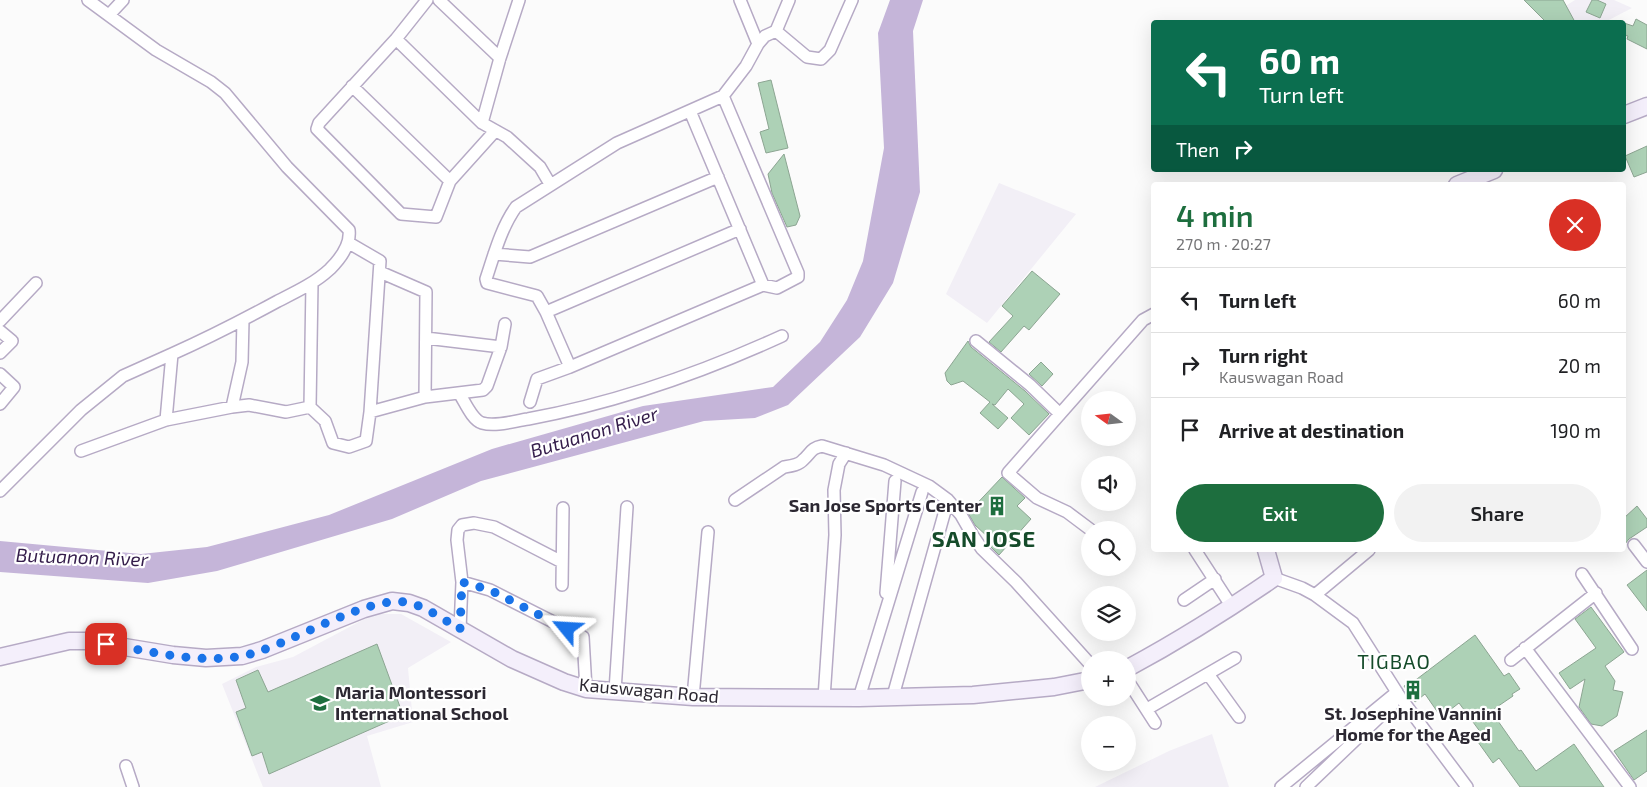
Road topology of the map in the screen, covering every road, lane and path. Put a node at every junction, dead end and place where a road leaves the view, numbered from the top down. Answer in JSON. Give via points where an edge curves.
{"nodes":[{"id":1,"x":88,"y":0,"type":"edge"},
{"id":2,"x":123,"y":0,"type":"edge"},
{"id":3,"x":427,"y":0,"type":"edge"},
{"id":4,"x":439,"y":0,"type":"edge"},
{"id":5,"x":519,"y":0,"type":"edge"},
{"id":6,"x":740,"y":0,"type":"edge"},
{"id":7,"x":789,"y":0,"type":"edge"},
{"id":8,"x":852,"y":0,"type":"edge"},
{"id":9,"x":109,"y":15,"type":"junction"},
{"id":10,"x":776,"y":31,"type":"junction"},
{"id":11,"x":396,"y":39,"type":"junction"},
{"id":12,"x":758,"y":44,"type":"junction"},
{"id":13,"x":500,"y":58,"type":"junction"},
{"id":14,"x":352,"y":86,"type":"junction"},
{"id":15,"x":723,"y":96,"type":"junction"},
{"id":16,"x":1647,"y":106,"type":"edge"},
{"id":17,"x":690,"y":111,"type":"junction"},
{"id":18,"x":1626,"y":115,"type":"edge"},
{"id":19,"x":482,"y":123,"type":"junction"},
{"id":20,"x":495,"y":131,"type":"junction"},
{"id":21,"x":1489,"y":172,"type":"edge"},
{"id":22,"x":718,"y":177,"type":"junction"},
{"id":23,"x":450,"y":181,"type":"junction"},
{"id":24,"x":1464,"y":182,"type":"edge"},
{"id":25,"x":550,"y":184,"type":"junction"},
{"id":26,"x":740,"y":229,"type":"junction"},
{"id":27,"x":349,"y":243,"type":"junction"},
{"id":28,"x":494,"y":254,"type":"junction"},
{"id":29,"x":380,"y":272,"type":"junction"},
{"id":30,"x":36,"y":283,"type":"dead end"},
{"id":31,"x":312,"y":283,"type":"junction"},
{"id":32,"x":763,"y":285,"type":"junction"},
{"id":33,"x":546,"y":312,"type":"junction"},
{"id":34,"x":1151,"y":316,"type":"edge"},
{"id":35,"x":243,"y":320,"type":"junction"},
{"id":36,"x":0,"y":321,"type":"edge"},
{"id":37,"x":505,"y":324,"type":"dead end"},
{"id":38,"x":0,"y":331,"type":"edge"},
{"id":39,"x":782,"y":336,"type":"dead end"},
{"id":40,"x":426,"y":338,"type":"junction"},
{"id":41,"x":976,"y":341,"type":"dead end"},
{"id":42,"x":501,"y":347,"type":"junction"},
{"id":43,"x":0,"y":353,"type":"edge"},
{"id":44,"x":172,"y":354,"type":"junction"},
{"id":45,"x":570,"y":367,"type":"junction"},
{"id":46,"x":0,"y":374,"type":"edge"},
{"id":47,"x":459,"y":393,"type":"junction"},
{"id":48,"x":425,"y":397,"type":"junction"},
{"id":49,"x":530,"y":402,"type":"dead end"},
{"id":50,"x":0,"y":404,"type":"edge"},
{"id":51,"x":232,"y":406,"type":"junction"},
{"id":52,"x":310,"y":407,"type":"junction"},
{"id":53,"x":370,"y":412,"type":"junction"},
{"id":54,"x":1060,"y":414,"type":"junction"},
{"id":55,"x":166,"y":420,"type":"junction"},
{"id":56,"x":81,"y":451,"type":"dead end"},
{"id":57,"x":846,"y":453,"type":"junction"},
{"id":58,"x":895,"y":481,"type":"dead end"},
{"id":59,"x":0,"y":491,"type":"edge"},
{"id":60,"x":922,"y":492,"type":"dead end"},
{"id":61,"x":735,"y":500,"type":"dead end"},
{"id":62,"x":948,"y":500,"type":"junction"},
{"id":63,"x":627,"y":507,"type":"dead end"},
{"id":64,"x":563,"y":508,"type":"dead end"},
{"id":65,"x":893,"y":509,"type":"junction"},
{"id":66,"x":914,"y":516,"type":"junction"},
{"id":67,"x":1081,"y":522,"type":"edge"},
{"id":68,"x":708,"y":532,"type":"dead end"},
{"id":69,"x":1634,"y":544,"type":"dead end"},
{"id":70,"x":1196,"y":552,"type":"edge"},
{"id":71,"x":1267,"y":552,"type":"edge"},
{"id":72,"x":1367,"y":552,"type":"edge"},
{"id":73,"x":562,"y":562,"type":"junction"},
{"id":74,"x":1647,"y":562,"type":"edge"},
{"id":75,"x":1582,"y":574,"type":"dead end"},
{"id":76,"x":1274,"y":578,"type":"junction"},
{"id":77,"x":1215,"y":579,"type":"junction"},
{"id":78,"x":462,"y":582,"type":"junction"},
{"id":79,"x":562,"y":585,"type":"dead end"},
{"id":80,"x":1596,"y":593,"type":"junction"},
{"id":81,"x":1315,"y":595,"type":"junction"},
{"id":82,"x":1184,"y":600,"type":"dead end"},
{"id":83,"x":1232,"y":607,"type":"junction"},
{"id":84,"x":884,"y":615,"type":"junction"},
{"id":85,"x":460,"y":629,"type":"junction"},
{"id":86,"x":1525,"y":648,"type":"junction"},
{"id":87,"x":1632,"y":649,"type":"dead end"},
{"id":88,"x":1081,"y":654,"type":"edge"},
{"id":89,"x":0,"y":657,"type":"edge"},
{"id":90,"x":1236,"y":658,"type":"dead end"},
{"id":91,"x":1511,"y":660,"type":"dead end"},
{"id":92,"x":1136,"y":664,"type":"edge"},
{"id":93,"x":1208,"y":674,"type":"junction"},
{"id":94,"x":1081,"y":682,"type":"edge"},
{"id":95,"x":586,"y":689,"type":"junction"},
{"id":96,"x":615,"y":691,"type":"junction"},
{"id":97,"x":1136,"y":693,"type":"edge"},
{"id":98,"x":1398,"y":695,"type":"junction"},
{"id":99,"x":893,"y":696,"type":"junction"},
{"id":100,"x":693,"y":697,"type":"junction"},
{"id":101,"x":824,"y":698,"type":"junction"},
{"id":102,"x":859,"y":698,"type":"junction"},
{"id":103,"x":1147,"y":709,"type":"junction"},
{"id":104,"x":1239,"y":717,"type":"dead end"},
{"id":105,"x":1155,"y":722,"type":"dead end"},
{"id":106,"x":126,"y":766,"type":"dead end"},
{"id":107,"x":133,"y":787,"type":"edge"},
{"id":108,"x":1281,"y":787,"type":"edge"},
{"id":109,"x":1306,"y":787,"type":"edge"},
{"id":110,"x":1467,"y":787,"type":"edge"},
{"id":111,"x":1630,"y":787,"type":"edge"}],
"edges":[{"from":1,"to":9,"type":"street"},
{"from":2,"to":9,"type":"street"},
{"from":3,"to":11,"type":"street"},
{"from":4,"to":13,"type":"street"},
{"from":5,"to":13,"type":"street"},
{"from":6,"to":12,"type":"street"},
{"from":7,"to":10,"type":"street"},
{"from":8,"to":10,"type":"street","via":[[830,50],[821,59],[807,57]]},
{"from":9,"to":27,"type":"street","via":[[156,50],[225,93],[287,167],[349,230]]},
{"from":10,"to":12,"type":"street"},
{"from":11,"to":14,"type":"street"},
{"from":11,"to":19,"type":"street"},
{"from":12,"to":15,"type":"street"},
{"from":13,"to":19,"type":"street"},
{"from":14,"to":23,"type":"street"},
{"from":14,"to":23,"type":"street","via":[[317,129],[401,214],[436,217]]},
{"from":15,"to":17,"type":"street"},
{"from":15,"to":32,"type":"street","via":[[798,273],[795,280],[777,288]]},
{"from":16,"to":18,"type":"street"},
{"from":17,"to":22,"type":"street"},
{"from":17,"to":25,"type":"street","via":[[617,143]]},
{"from":19,"to":20,"type":"street"},
{"from":20,"to":23,"type":"street"},
{"from":20,"to":25,"type":"street","via":[[508,137],[540,167]]},
{"from":21,"to":24,"type":"street"},
{"from":22,"to":26,"type":"street"},
{"from":22,"to":28,"type":"street","via":[[530,257]]},
{"from":25,"to":28,"type":"street","via":[[516,207],[508,218]]},
{"from":26,"to":32,"type":"street"},
{"from":26,"to":33,"type":"street"},
{"from":27,"to":29,"type":"street","via":[[380,261]]},
{"from":27,"to":31,"type":"street","via":[[330,269]]},
{"from":28,"to":33,"type":"street","via":[[486,283],[535,295]]},
{"from":29,"to":40,"type":"street","via":[[426,292]]},
{"from":29,"to":53,"type":"street"},
{"from":30,"to":36,"type":"street"},
{"from":31,"to":35,"type":"street"},
{"from":31,"to":52,"type":"street"},
{"from":32,"to":45,"type":"street"},
{"from":33,"to":45,"type":"street"},
{"from":34,"to":54,"type":"street","via":[[1143,320]]},
{"from":35,"to":44,"type":"street"},
{"from":35,"to":51,"type":"street","via":[[242,362]]},
{"from":37,"to":42,"type":"street"},
{"from":38,"to":43,"type":"street","via":[[12,340]]},
{"from":39,"to":47,"type":"street","via":[[738,356],[656,385],[508,422],[482,423]]},
{"from":40,"to":42,"type":"street"},
{"from":40,"to":48,"type":"street"},
{"from":41,"to":54,"type":"street"},
{"from":42,"to":47,"type":"street","via":[[487,386],[483,390]]},
{"from":44,"to":55,"type":"street"},
{"from":44,"to":59,"type":"street","via":[[123,376],[81,410]]},
{"from":45,"to":49,"type":"street","via":[[537,379]]},
{"from":46,"to":50,"type":"street","via":[[14,387]]},
{"from":47,"to":48,"type":"street"},
{"from":48,"to":53,"type":"street"},
{"from":51,"to":52,"type":"street","via":[[286,412]]},
{"from":51,"to":55,"type":"street"},
{"from":52,"to":53,"type":"street","via":[[325,421],[333,443],[349,446],[366,441]]},
{"from":54,"to":67,"type":"street","via":[[1008,473],[1037,498]]},
{"from":55,"to":56,"type":"street"},
{"from":57,"to":61,"type":"street","via":[[822,446],[812,448],[803,461],[784,467]]},
{"from":57,"to":62,"type":"street","via":[[884,465],[929,486]]},
{"from":57,"to":101,"type":"street","via":[[839,464],[834,490],[835,535]]},
{"from":58,"to":65,"type":"street"},
{"from":60,"to":66,"type":"street"},
{"from":62,"to":88,"type":"street","via":[[982,549]]},
{"from":62,"to":99,"type":"street"},
{"from":63,"to":96,"type":"street"},
{"from":64,"to":73,"type":"street"},
{"from":65,"to":66,"type":"street"},
{"from":65,"to":84,"type":"street"},
{"from":66,"to":84,"type":"street"},
{"from":68,"to":100,"type":"street"},
{"from":69,"to":74,"type":"street"},
{"from":70,"to":77,"type":"street"},
{"from":71,"to":76,"type":"street"},
{"from":72,"to":81,"type":"street"},
{"from":73,"to":78,"type":"street","via":[[494,527],[474,523],[462,525],[457,540]]},
{"from":73,"to":79,"type":"street"},
{"from":75,"to":80,"type":"street"},
{"from":76,"to":81,"type":"street"},
{"from":76,"to":83,"type":"street"},
{"from":77,"to":82,"type":"street"},
{"from":77,"to":83,"type":"street"},
{"from":78,"to":85,"type":"street"},
{"from":78,"to":95,"type":"street","via":[[490,590],[583,637]]},
{"from":80,"to":86,"type":"street"},
{"from":80,"to":87,"type":"street"},
{"from":81,"to":98,"type":"street","via":[[1353,623]]},
{"from":83,"to":92,"type":"street"},
{"from":84,"to":102,"type":"street"},
{"from":85,"to":89,"type":"street","name":"Kauswagan Road","via":[[423,608],[392,601],[242,656],[173,656],[88,641],[69,641]]},
{"from":85,"to":95,"type":"street","name":"Kauswagan Road","via":[[512,659]]},
{"from":86,"to":91,"type":"street"},
{"from":86,"to":111,"type":"street"},
{"from":90,"to":93,"type":"street"},
{"from":93,"to":103,"type":"street"},
{"from":93,"to":104,"type":"street"},
{"from":94,"to":99,"type":"street","name":"Kauswagan Road","via":[[973,695]]},
{"from":95,"to":96,"type":"street","name":"Kauswagan Road"},
{"from":96,"to":100,"type":"street","name":"Kauswagan Road"},
{"from":97,"to":103,"type":"street"},
{"from":98,"to":108,"type":"street"},
{"from":98,"to":109,"type":"street"},
{"from":98,"to":110,"type":"street"},
{"from":99,"to":102,"type":"street","name":"Kauswagan Road"},
{"from":100,"to":101,"type":"street","name":"Kauswagan Road"},
{"from":101,"to":102,"type":"street","name":"Kauswagan Road"},
{"from":103,"to":105,"type":"street"},
{"from":106,"to":107,"type":"street"}]}
